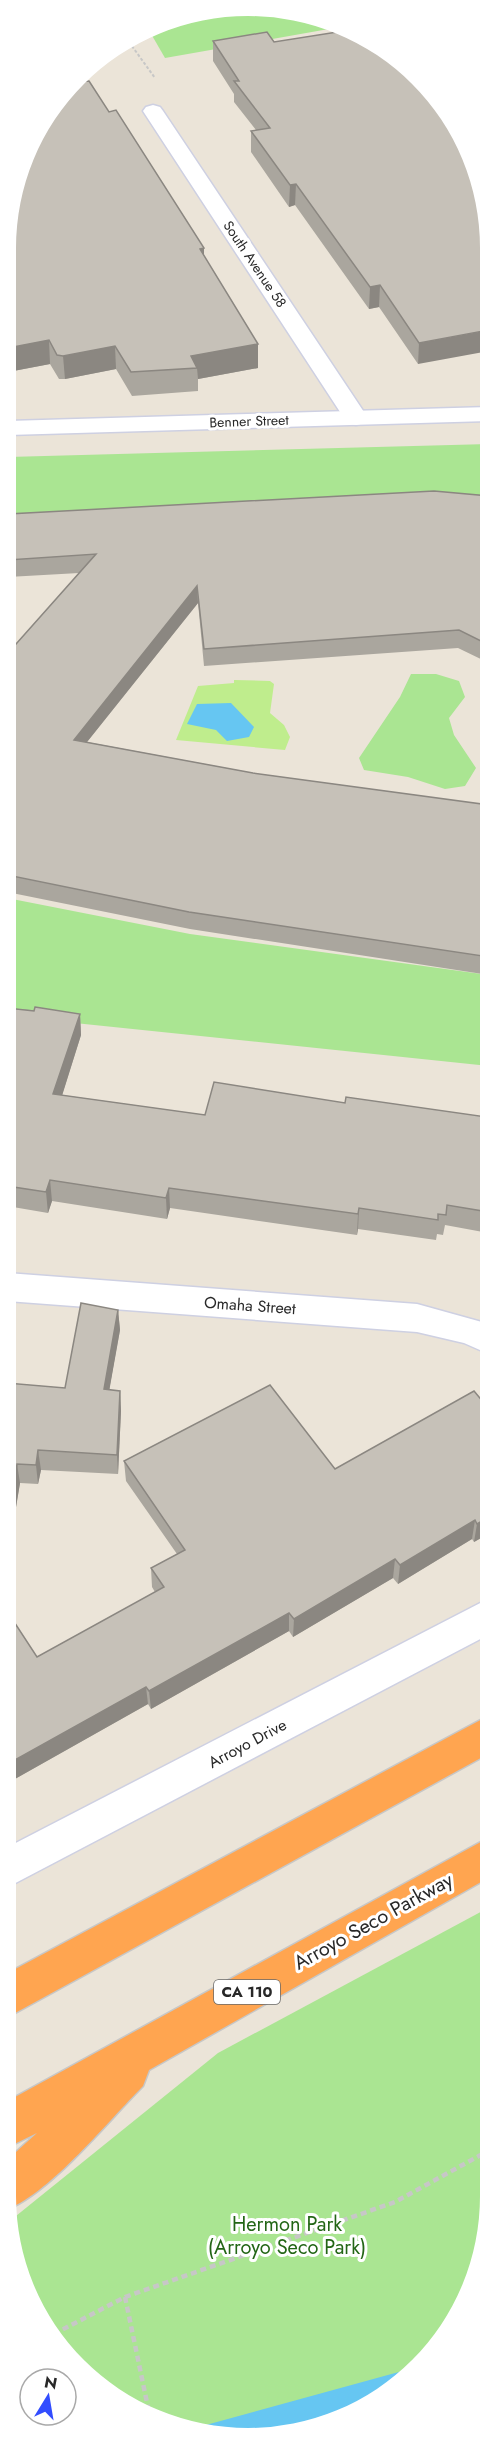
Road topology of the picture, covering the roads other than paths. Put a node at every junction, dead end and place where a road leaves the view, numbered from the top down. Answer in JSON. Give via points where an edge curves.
{"nodes":[{"id":1,"x":153,"y":111,"type":"dead end"},
{"id":2,"x":480,"y":414,"type":"edge"},
{"id":3,"x":356,"y":418,"type":"junction"},
{"id":4,"x":16,"y":428,"type":"edge"},
{"id":5,"x":16,"y":1288,"type":"edge"},
{"id":6,"x":480,"y":1336,"type":"edge"},
{"id":7,"x":480,"y":1620,"type":"edge"},
{"id":8,"x":480,"y":1738,"type":"edge"},
{"id":9,"x":480,"y":1862,"type":"edge"},
{"id":10,"x":16,"y":1864,"type":"edge"},
{"id":11,"x":16,"y":1992,"type":"edge"},
{"id":12,"x":154,"y":2045,"type":"junction"},
{"id":13,"x":16,"y":2121,"type":"edge"},
{"id":14,"x":16,"y":2181,"type":"edge"}],
"edges":[{"from":1,"to":3,"type":"street","name":"South Avenue 58"},
{"from":2,"to":3,"type":"street","name":"Benner Street"},
{"from":3,"to":4,"type":"street","name":"Benner Street"},
{"from":5,"to":6,"type":"street","name":"Omaha Street","via":[[417,1318]]},
{"from":7,"to":10,"type":"street","name":"Arroyo Drive"},
{"from":8,"to":11,"type":"highway"},
{"from":9,"to":12,"type":"highway","name":"Arroyo Seco Parkway","number":"CA 110"},
{"from":12,"to":13,"type":"highway","name":"Arroyo Seco Parkway","number":"CA 110"},
{"from":12,"to":14,"type":"highway"}]}
